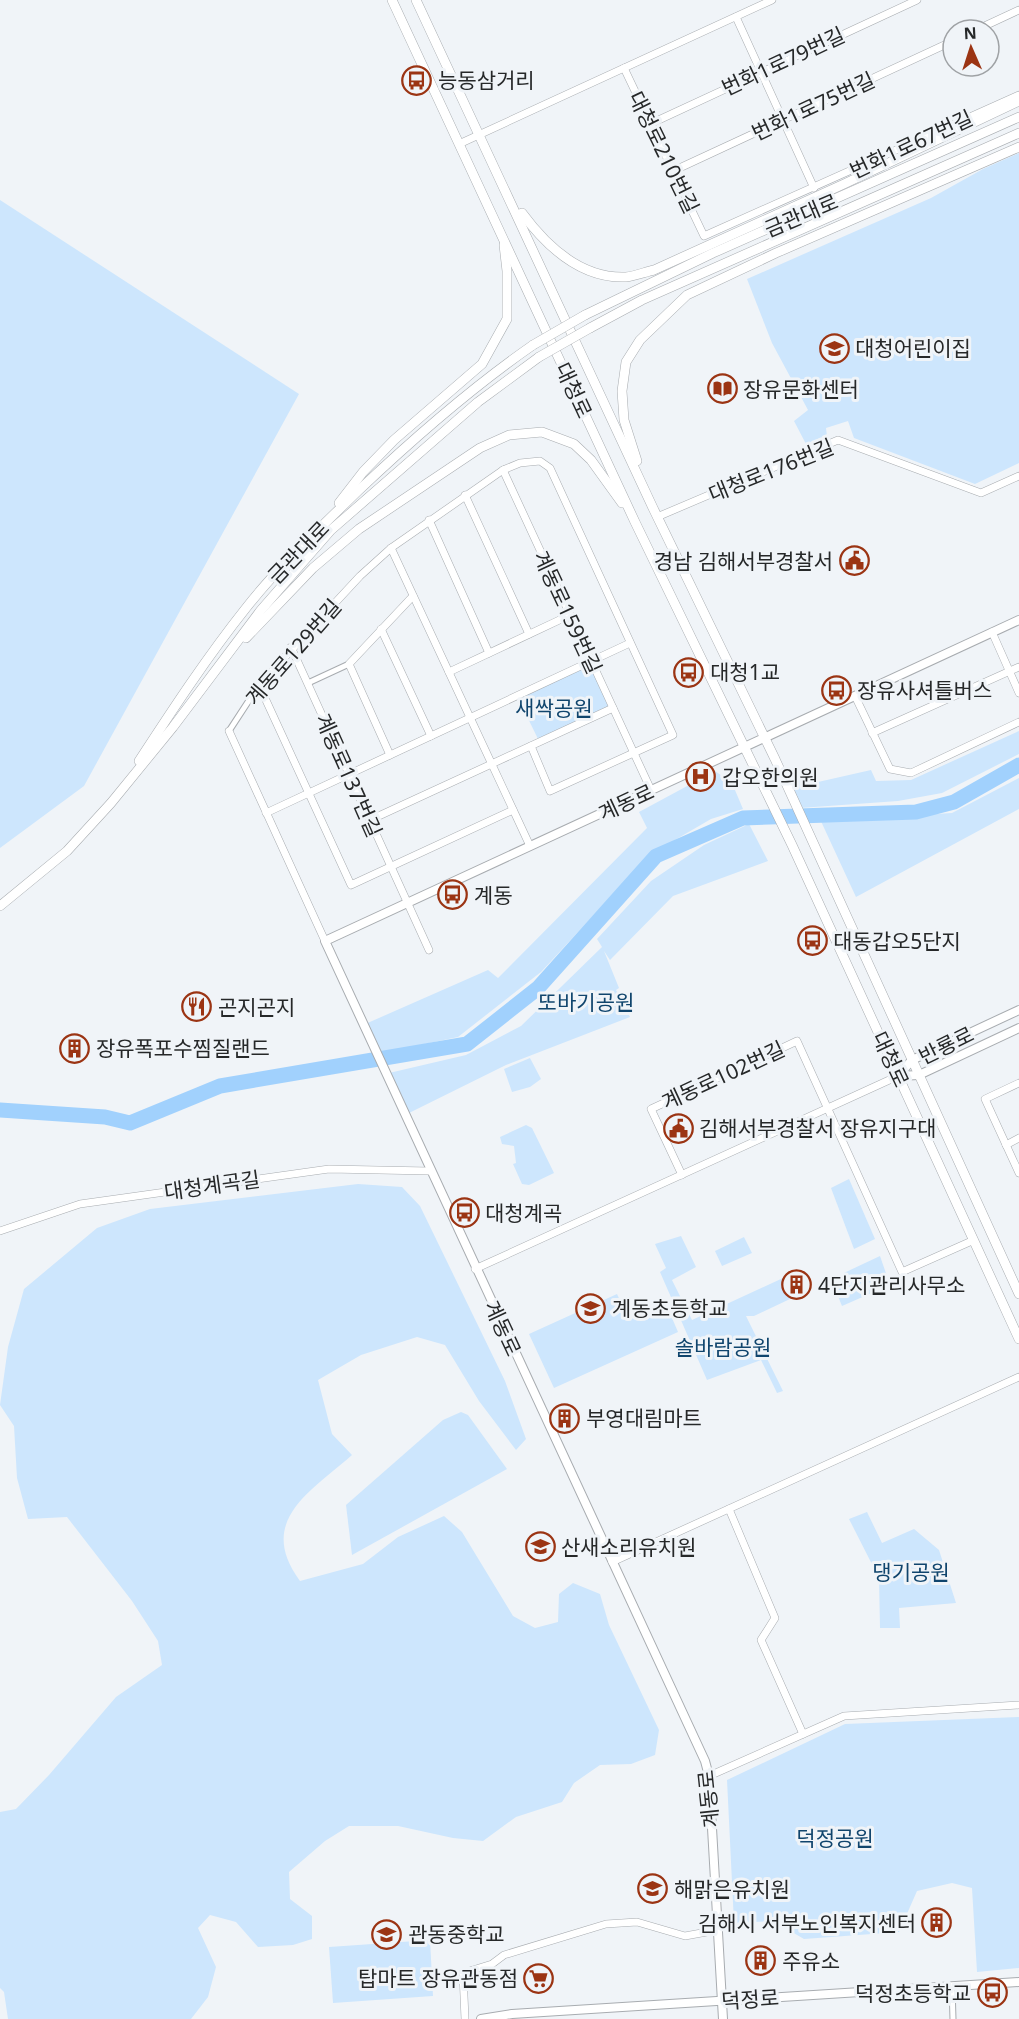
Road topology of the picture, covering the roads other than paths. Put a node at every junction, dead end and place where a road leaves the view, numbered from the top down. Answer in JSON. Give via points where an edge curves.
{"nodes":[{"id":1,"x":392,"y":0,"type":"edge"},
{"id":2,"x":416,"y":0,"type":"edge"},
{"id":3,"x":772,"y":0,"type":"edge"},
{"id":4,"x":917,"y":0,"type":"edge"},
{"id":5,"x":1019,"y":10,"type":"edge"},
{"id":6,"x":736,"y":17,"type":"junction"},
{"id":7,"x":1001,"y":18,"type":"edge"},
{"id":8,"x":941,"y":47,"type":"edge"},
{"id":9,"x":624,"y":68,"type":"junction"},
{"id":10,"x":761,"y":70,"type":"junction"},
{"id":11,"x":1019,"y":95,"type":"edge"},
{"id":12,"x":1019,"y":100,"type":"edge"},
{"id":13,"x":1019,"y":117,"type":"edge"},
{"id":14,"x":783,"y":120,"type":"junction"},
{"id":15,"x":650,"y":124,"type":"junction"},
{"id":16,"x":1019,"y":133,"type":"edge"},
{"id":17,"x":480,"y":135,"type":"junction"},
{"id":18,"x":459,"y":144,"type":"junction"},
{"id":19,"x":1019,"y":147,"type":"edge"},
{"id":20,"x":673,"y":171,"type":"junction"},
{"id":21,"x":814,"y":188,"type":"junction"},
{"id":22,"x":509,"y":194,"type":"junction"},
{"id":23,"x":813,"y":210,"type":"junction"},
{"id":24,"x":827,"y":218,"type":"junction"},
{"id":25,"x":502,"y":234,"type":"junction"},
{"id":26,"x":704,"y":236,"type":"joint"},
{"id":27,"x":716,"y":240,"type":"junction"},
{"id":28,"x":776,"y":253,"type":"junction"},
{"id":29,"x":503,"y":470,"type":"junction"},
{"id":30,"x":1019,"y":476,"type":"edge"},
{"id":31,"x":465,"y":495,"type":"junction"},
{"id":32,"x":655,"y":513,"type":"junction"},
{"id":33,"x":429,"y":520,"type":"junction"},
{"id":34,"x":635,"y":522,"type":"junction"},
{"id":35,"x":325,"y":523,"type":"junction"},
{"id":36,"x":391,"y":548,"type":"junction"},
{"id":37,"x":413,"y":596,"type":"junction"},
{"id":38,"x":570,"y":615,"type":"junction"},
{"id":39,"x":1019,"y":620,"type":"edge"},
{"id":40,"x":381,"y":629,"type":"junction"},
{"id":41,"x":992,"y":633,"type":"junction"},
{"id":42,"x":529,"y":634,"type":"junction"},
{"id":43,"x":630,"y":643,"type":"junction"},
{"id":44,"x":291,"y":647,"type":"junction"},
{"id":45,"x":489,"y":653,"type":"junction"},
{"id":46,"x":591,"y":661,"type":"junction"},
{"id":47,"x":349,"y":664,"type":"junction"},
{"id":48,"x":1019,"y":667,"type":"edge"},
{"id":49,"x":215,"y":670,"type":"junction"},
{"id":50,"x":1009,"y":671,"type":"junction"},
{"id":51,"x":448,"y":672,"type":"junction"},
{"id":52,"x":308,"y":683,"type":"junction"},
{"id":53,"x":259,"y":685,"type":"junction"},
{"id":54,"x":1019,"y":693,"type":"edge"},
{"id":55,"x":855,"y":696,"type":"junction"},
{"id":56,"x":613,"y":708,"type":"junction"},
{"id":57,"x":470,"y":718,"type":"junction"},
{"id":58,"x":1019,"y":722,"type":"edge"},
{"id":59,"x":229,"y":731,"type":"joint"},
{"id":60,"x":872,"y":733,"type":"junction"},
{"id":61,"x":431,"y":736,"type":"junction"},
{"id":62,"x":765,"y":737,"type":"junction"},
{"id":63,"x":531,"y":746,"type":"junction"},
{"id":64,"x":745,"y":747,"type":"junction"},
{"id":65,"x":633,"y":753,"type":"junction"},
{"id":66,"x":390,"y":755,"type":"junction"},
{"id":67,"x":492,"y":764,"type":"junction"},
{"id":68,"x":349,"y":774,"type":"junction"},
{"id":69,"x":651,"y":790,"type":"junction"},
{"id":70,"x":309,"y":792,"type":"junction"},
{"id":71,"x":111,"y":803,"type":"junction"},
{"id":72,"x":513,"y":810,"type":"junction"},
{"id":73,"x":266,"y":813,"type":"junction"},
{"id":74,"x":370,"y":820,"type":"junction"},
{"id":75,"x":530,"y":846,"type":"junction"},
{"id":76,"x":391,"y":866,"type":"junction"},
{"id":77,"x":408,"y":903,"type":"junction"},
{"id":78,"x":0,"y":906,"type":"edge"},
{"id":79,"x":325,"y":941,"type":"junction"},
{"id":80,"x":429,"y":950,"type":"dead end"},
{"id":81,"x":1019,"y":1010,"type":"edge"},
{"id":82,"x":1019,"y":1028,"type":"edge"},
{"id":83,"x":912,"y":1060,"type":"junction"},
{"id":84,"x":919,"y":1075,"type":"junction"},
{"id":85,"x":898,"y":1076,"type":"junction"},
{"id":86,"x":1019,"y":1083,"type":"edge"},
{"id":87,"x":827,"y":1108,"type":"junction"},
{"id":88,"x":1019,"y":1138,"type":"edge"},
{"id":89,"x":1006,"y":1144,"type":"junction"},
{"id":90,"x":429,"y":1171,"type":"junction"},
{"id":91,"x":1019,"y":1173,"type":"edge"},
{"id":92,"x":682,"y":1175,"type":"junction"},
{"id":93,"x":0,"y":1231,"type":"edge"},
{"id":94,"x":974,"y":1240,"type":"junction"},
{"id":95,"x":475,"y":1269,"type":"junction"},
{"id":96,"x":1019,"y":1294,"type":"edge"},
{"id":97,"x":1019,"y":1340,"type":"edge"},
{"id":98,"x":1019,"y":1377,"type":"edge"},
{"id":99,"x":729,"y":1509,"type":"junction"},
{"id":100,"x":612,"y":1563,"type":"junction"},
{"id":101,"x":1019,"y":1705,"type":"edge"},
{"id":102,"x":803,"y":1734,"type":"junction"},
{"id":103,"x":709,"y":1776,"type":"junction"},
{"id":104,"x":718,"y":1929,"type":"junction"},
{"id":105,"x":1019,"y":1982,"type":"edge"},
{"id":106,"x":952,"y":1986,"type":"junction"},
{"id":107,"x":722,"y":2001,"type":"junction"},
{"id":108,"x":552,"y":2015,"type":"edge"},
{"id":109,"x":465,"y":2019,"type":"edge"},
{"id":110,"x":481,"y":2019,"type":"edge"},
{"id":111,"x":723,"y":2019,"type":"edge"},
{"id":112,"x":953,"y":2019,"type":"edge"}],
"edges":[{"from":1,"to":18,"type":"main road","name":"대청로"},
{"from":2,"to":17,"type":"main road","name":"대청로"},
{"from":3,"to":6,"type":"street","name":"대청로210번길"},
{"from":4,"to":10,"type":"street","name":"번화1로79번길"},
{"from":5,"to":7,"type":"street"},
{"from":6,"to":9,"type":"street","name":"대청로210번길"},
{"from":6,"to":10,"type":"street"},
{"from":8,"to":14,"type":"street","name":"번화1로75번길"},
{"from":9,"to":15,"type":"street","name":"대청로210번길"},
{"from":9,"to":17,"type":"street","name":"대청로210번길"},
{"from":10,"to":14,"type":"street"},
{"from":10,"to":15,"type":"street","name":"번화1로79번길"},
{"from":11,"to":21,"type":"street","name":"번화1로67번길"},
{"from":12,"to":27,"type":"main road"},
{"from":13,"to":23,"type":"main road","name":"금관대로"},
{"from":14,"to":20,"type":"street","name":"번화1로75번길"},
{"from":14,"to":21,"type":"street"},
{"from":15,"to":20,"type":"street","name":"대청로210번길"},
{"from":16,"to":24,"type":"main road","name":"금관대로"},
{"from":17,"to":18,"type":"street","name":"대청로210번길"},
{"from":17,"to":22,"type":"main road","name":"대청로"},
{"from":18,"to":25,"type":"main road","name":"대청로"},
{"from":19,"to":28,"type":"main road"},
{"from":20,"to":26,"type":"street","name":"대청로210번길"},
{"from":21,"to":26,"type":"street","name":"번화1로67번길"},
{"from":22,"to":27,"type":"main road","via":[[534,230],[560,256],[594,273],[626,277],[654,270]]},
{"from":22,"to":32,"type":"main road","name":"대청로"},
{"from":23,"to":27,"type":"main road"},
{"from":23,"to":35,"type":"main road","name":"금관대로","bridge":true,"via":[[628,292],[533,345],[439,417]]},
{"from":24,"to":28,"type":"main road"},
{"from":24,"to":49,"type":"main road","name":"금관대로","bridge":true,"via":[[642,300],[539,357],[477,402],[331,530]]},
{"from":25,"to":34,"type":"main road","name":"대청로"},
{"from":25,"to":35,"type":"main road","via":[[507,319],[482,364],[394,440],[363,472]]},
{"from":28,"to":32,"type":"main road","via":[[687,295],[659,319],[626,362],[624,420]]},
{"from":29,"to":31,"type":"street","name":"계동로129번길"},
{"from":29,"to":38,"type":"street","name":"계동로159번길"},
{"from":29,"to":43,"type":"street","name":"계동로129번길","via":[[540,461],[550,468]]},
{"from":30,"to":32,"type":"street","name":"대청로176번길","via":[[981,493],[838,440]]},
{"from":31,"to":33,"type":"street","name":"계동로129번길"},
{"from":31,"to":42,"type":"street"},
{"from":32,"to":62,"type":"main road","name":"대청로"},
{"from":33,"to":36,"type":"street","name":"계동로129번길"},
{"from":33,"to":45,"type":"street"},
{"from":34,"to":49,"type":"main road","via":[[591,460],[574,444],[542,432],[509,435],[480,448],[359,529],[313,568]]},
{"from":34,"to":64,"type":"main road","name":"대청로"},
{"from":35,"to":71,"type":"main road","name":"금관대로","via":[[247,606]]},
{"from":36,"to":37,"type":"street"},
{"from":36,"to":44,"type":"street","name":"계동로129번길"},
{"from":37,"to":40,"type":"street"},
{"from":37,"to":51,"type":"street"},
{"from":38,"to":42,"type":"street"},
{"from":38,"to":46,"type":"street","name":"계동로159번길"},
{"from":39,"to":41,"type":"street","name":"계동로"},
{"from":40,"to":47,"type":"street"},
{"from":40,"to":61,"type":"street"},
{"from":41,"to":50,"type":"street"},
{"from":41,"to":55,"type":"street","name":"계동로"},
{"from":42,"to":45,"type":"street"},
{"from":43,"to":46,"type":"street"},
{"from":43,"to":65,"type":"street","name":"계동로159번길","via":[[673,735]]},
{"from":44,"to":52,"type":"street","name":"계동로137번길"},
{"from":44,"to":53,"type":"street","name":"계동로129번길"},
{"from":45,"to":51,"type":"street"},
{"from":46,"to":56,"type":"street","name":"계동로159번길"},
{"from":46,"to":57,"type":"street"},
{"from":47,"to":52,"type":"street"},
{"from":47,"to":66,"type":"street"},
{"from":48,"to":50,"type":"street"},
{"from":49,"to":71,"type":"main road","name":"금관대로"},
{"from":50,"to":54,"type":"street"},
{"from":50,"to":60,"type":"street"},
{"from":51,"to":57,"type":"street"},
{"from":52,"to":68,"type":"street","name":"계동로137번길"},
{"from":53,"to":59,"type":"street","name":"계동로129번길"},
{"from":53,"to":70,"type":"street"},
{"from":55,"to":60,"type":"street"},
{"from":55,"to":62,"type":"street","name":"계동로"},
{"from":56,"to":63,"type":"street"},
{"from":56,"to":65,"type":"street","name":"계동로159번길"},
{"from":57,"to":61,"type":"street"},
{"from":57,"to":67,"type":"street"},
{"from":58,"to":60,"type":"street","via":[[911,773],[890,769]]},
{"from":59,"to":73,"type":"street","name":"계동로129번길"},
{"from":61,"to":66,"type":"street"},
{"from":62,"to":64,"type":"street","name":"계동로"},
{"from":62,"to":83,"type":"main road","name":"대청로"},
{"from":63,"to":65,"type":"street","name":"계동로159번길","via":[[550,791]]},
{"from":63,"to":67,"type":"street"},
{"from":64,"to":69,"type":"street","name":"계동로"},
{"from":64,"to":85,"type":"main road","name":"대청로"},
{"from":65,"to":69,"type":"street","name":"계동로159번길"},
{"from":66,"to":68,"type":"street"},
{"from":67,"to":72,"type":"street"},
{"from":67,"to":74,"type":"street"},
{"from":68,"to":70,"type":"street"},
{"from":68,"to":74,"type":"street","name":"계동로137번길"},
{"from":69,"to":75,"type":"street","name":"계동로"},
{"from":70,"to":73,"type":"street"},
{"from":70,"to":76,"type":"street","name":"계동로137번길","via":[[351,885]]},
{"from":71,"to":78,"type":"main road","name":"금관대로","via":[[67,852]]},
{"from":72,"to":75,"type":"street"},
{"from":72,"to":76,"type":"street","name":"계동로137번길"},
{"from":73,"to":79,"type":"street","name":"계동로129번길"},
{"from":74,"to":76,"type":"street","name":"계동로137번길"},
{"from":75,"to":77,"type":"street","name":"계동로"},
{"from":76,"to":77,"type":"street"},
{"from":77,"to":79,"type":"street","name":"계동로"},
{"from":77,"to":80,"type":"street"},
{"from":79,"to":90,"type":"street","name":"계동로"},
{"from":81,"to":83,"type":"street","name":"반룡로"},
{"from":82,"to":84,"type":"street","name":"반룡로"},
{"from":83,"to":84,"type":"main road","name":"대청로"},
{"from":83,"to":85,"type":"street","name":"반룡로"},
{"from":84,"to":85,"type":"street","name":"반룡로"},
{"from":84,"to":96,"type":"main road","name":"대청로"},
{"from":85,"to":87,"type":"street"},
{"from":85,"to":94,"type":"main road","name":"대청로"},
{"from":86,"to":89,"type":"street","via":[[985,1099]]},
{"from":87,"to":92,"type":"street"},
{"from":87,"to":92,"type":"street","name":"계동로102번길","via":[[797,1041],[651,1109]]},
{"from":87,"to":94,"type":"street","via":[[902,1272]]},
{"from":88,"to":89,"type":"street"},
{"from":89,"to":91,"type":"street"},
{"from":90,"to":93,"type":"street","name":"대청계곡길","via":[[329,1169],[80,1204]]},
{"from":90,"to":95,"type":"street","name":"계동로"},
{"from":92,"to":95,"type":"street"},
{"from":94,"to":97,"type":"main road","name":"대청로"},
{"from":95,"to":100,"type":"street","name":"계동로"},
{"from":98,"to":99,"type":"street"},
{"from":99,"to":100,"type":"street"},
{"from":99,"to":102,"type":"street","via":[[775,1617],[761,1640]]},
{"from":100,"to":103,"type":"street","name":"계동로"},
{"from":101,"to":102,"type":"street","via":[[844,1716]]},
{"from":102,"to":103,"type":"street"},
{"from":103,"to":104,"type":"street","name":"계동로"},
{"from":104,"to":107,"type":"street","name":"계동로"},
{"from":104,"to":109,"type":"street","via":[[685,1936],[637,1922],[606,1924],[504,1955],[492,1964],[463,1973]]},
{"from":105,"to":106,"type":"street","name":"덕정로"},
{"from":106,"to":107,"type":"street","name":"덕정로"},
{"from":106,"to":112,"type":"street"},
{"from":107,"to":108,"type":"street","name":"덕정로"},
{"from":107,"to":111,"type":"street","name":"계동로"},
{"from":108,"to":110,"type":"street","name":"덕정로"}]}
